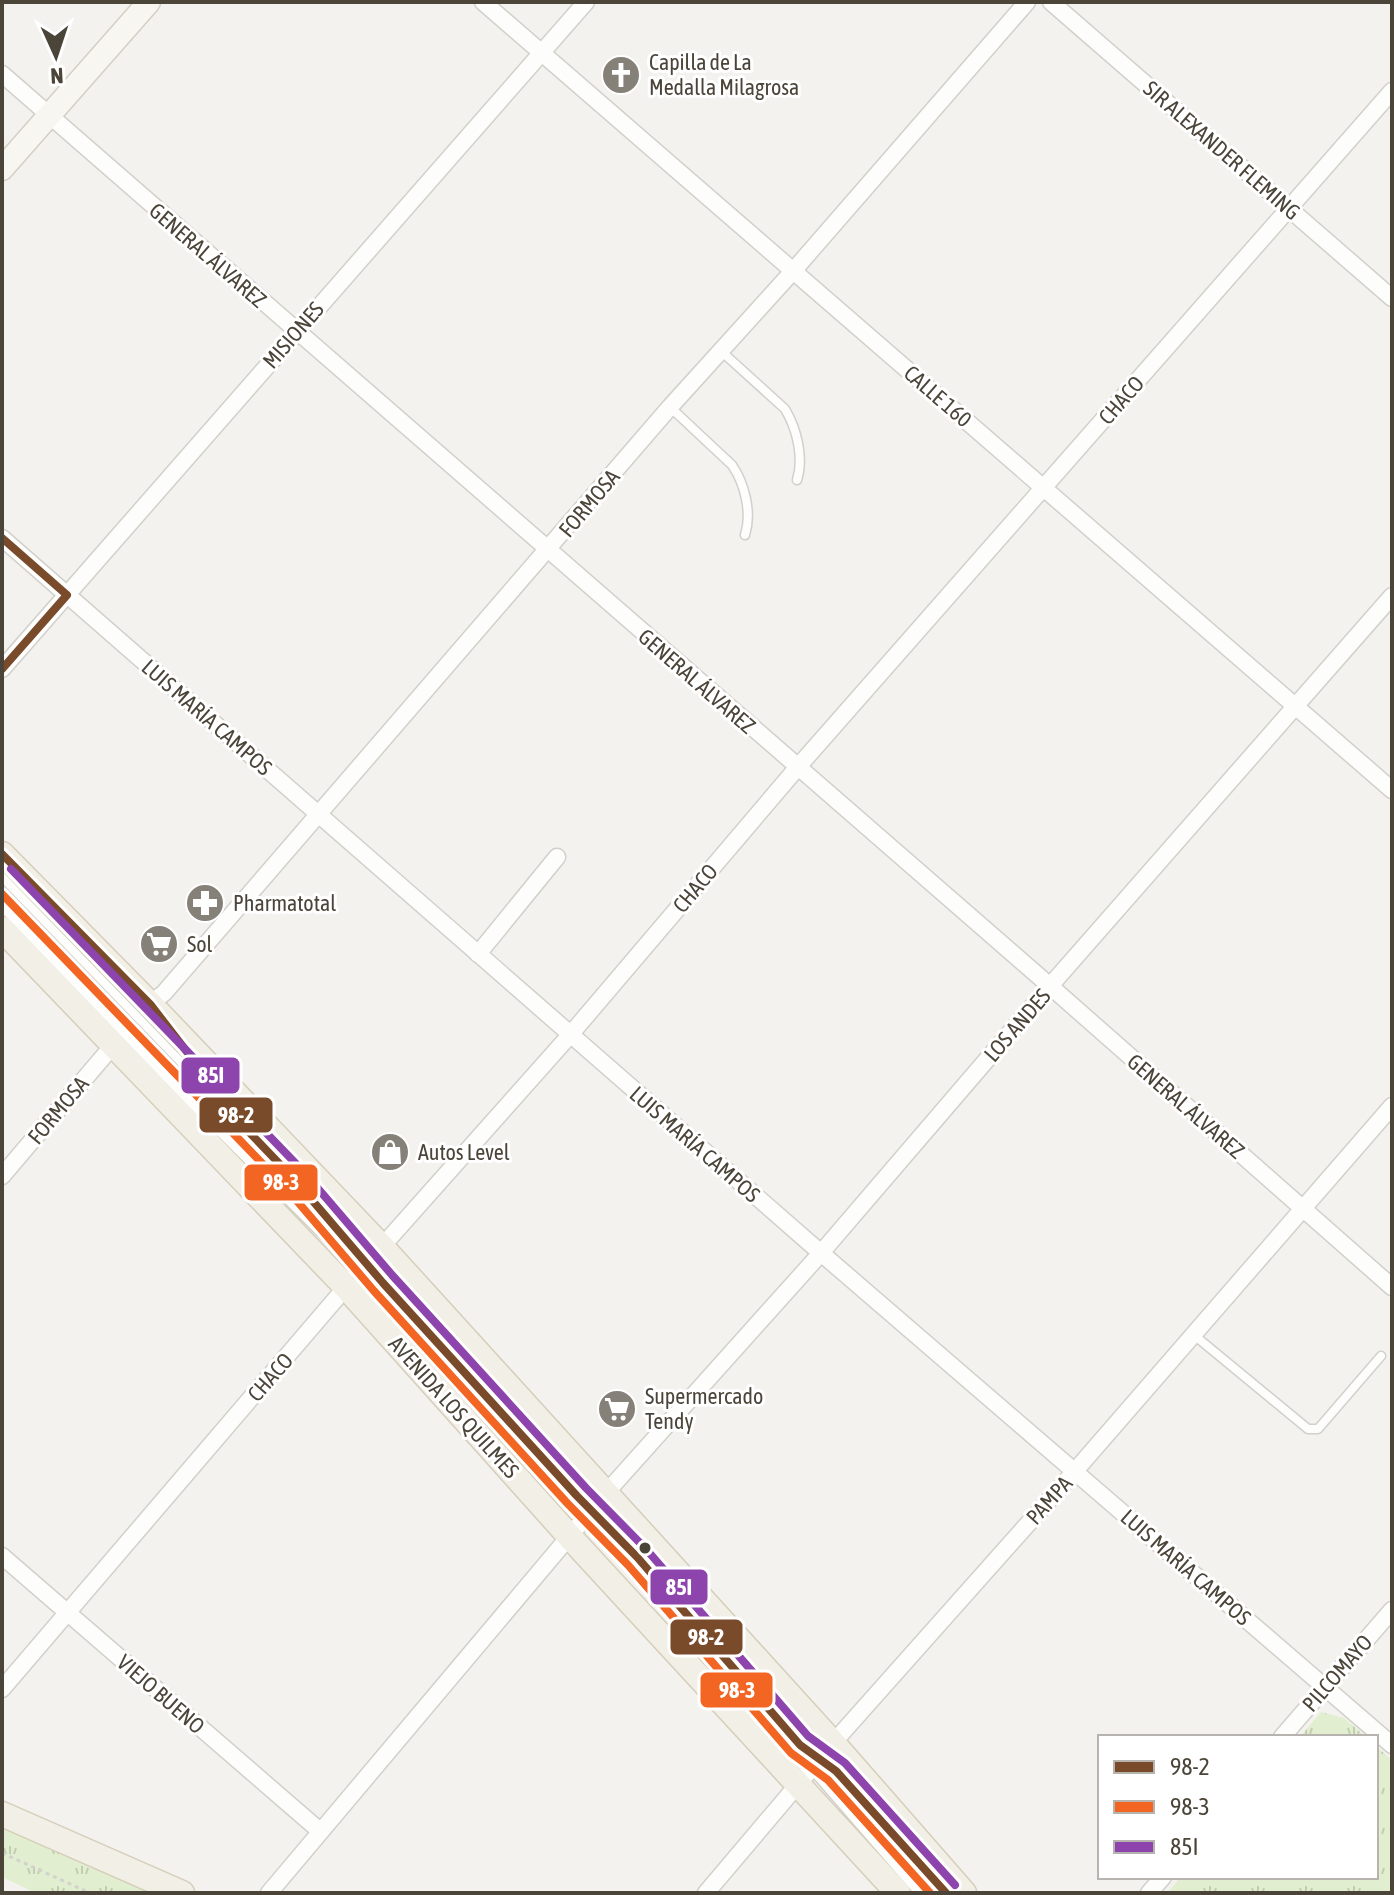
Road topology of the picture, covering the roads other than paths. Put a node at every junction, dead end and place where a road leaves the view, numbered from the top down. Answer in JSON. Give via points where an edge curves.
{"nodes":[{"id":1,"x":149,"y":2,"type":"edge"},
{"id":2,"x":483,"y":2,"type":"edge"},
{"id":3,"x":586,"y":2,"type":"edge"},
{"id":4,"x":1027,"y":2,"type":"edge"},
{"id":5,"x":1051,"y":2,"type":"edge"},
{"id":6,"x":542,"y":53,"type":"junction"},
{"id":7,"x":2,"y":74,"type":"edge"},
{"id":8,"x":1392,"y":91,"type":"edge"},
{"id":9,"x":48,"y":117,"type":"junction"},
{"id":10,"x":2,"y":169,"type":"edge"},
{"id":11,"x":1289,"y":209,"type":"junction"},
{"id":12,"x":794,"y":270,"type":"junction"},
{"id":13,"x":1392,"y":298,"type":"edge"},
{"id":14,"x":296,"y":332,"type":"junction"},
{"id":15,"x":721,"y":351,"type":"junction"},
{"id":16,"x":670,"y":407,"type":"junction"},
{"id":17,"x":797,"y":480,"type":"dead end"},
{"id":18,"x":1043,"y":489,"type":"junction"},
{"id":19,"x":745,"y":535,"type":"dead end"},
{"id":20,"x":2,"y":538,"type":"edge"},
{"id":21,"x":548,"y":551,"type":"junction"},
{"id":22,"x":67,"y":595,"type":"junction"},
{"id":23,"x":1392,"y":596,"type":"edge"},
{"id":24,"x":2,"y":669,"type":"edge"},
{"id":25,"x":1296,"y":706,"type":"junction"},
{"id":26,"x":797,"y":768,"type":"junction"},
{"id":27,"x":1392,"y":790,"type":"edge"},
{"id":28,"x":319,"y":815,"type":"junction"},
{"id":29,"x":2,"y":854,"type":"edge"},
{"id":30,"x":557,"y":857,"type":"dead end"},
{"id":31,"x":2,"y":877,"type":"edge"},
{"id":32,"x":2,"y":907,"type":"edge"},
{"id":33,"x":2,"y":929,"type":"edge"},
{"id":34,"x":478,"y":954,"type":"junction"},
{"id":35,"x":1050,"y":986,"type":"junction"},
{"id":36,"x":150,"y":1004,"type":"junction"},
{"id":37,"x":570,"y":1035,"type":"junction"},
{"id":38,"x":115,"y":1043,"type":"junction"},
{"id":39,"x":1392,"y":1106,"type":"edge"},
{"id":40,"x":249,"y":1132,"type":"junction"},
{"id":41,"x":2,"y":1176,"type":"edge"},
{"id":42,"x":1303,"y":1209,"type":"junction"},
{"id":43,"x":821,"y":1253,"type":"junction"},
{"id":44,"x":364,"y":1267,"type":"junction"},
{"id":45,"x":1392,"y":1287,"type":"edge"},
{"id":46,"x":1194,"y":1334,"type":"junction"},
{"id":47,"x":1381,"y":1356,"type":"dead end"},
{"id":48,"x":1075,"y":1471,"type":"junction"},
{"id":49,"x":588,"y":1515,"type":"junction"},
{"id":50,"x":2,"y":1556,"type":"edge"},
{"id":51,"x":1392,"y":1610,"type":"edge"},
{"id":52,"x":68,"y":1613,"type":"junction"},
{"id":53,"x":1324,"y":1687,"type":"junction"},
{"id":54,"x":2,"y":1689,"type":"edge"},
{"id":55,"x":1284,"y":1735,"type":"edge"},
{"id":56,"x":1392,"y":1745,"type":"edge"},
{"id":57,"x":815,"y":1764,"type":"junction"},
{"id":58,"x":2,"y":1814,"type":"edge"},
{"id":59,"x":320,"y":1831,"type":"junction"},
{"id":60,"x":182,"y":1893,"type":"edge"},
{"id":61,"x":269,"y":1893,"type":"edge"},
{"id":62,"x":706,"y":1893,"type":"edge"},
{"id":63,"x":898,"y":1893,"type":"edge"},
{"id":64,"x":919,"y":1893,"type":"edge"},
{"id":65,"x":946,"y":1893,"type":"edge"},
{"id":66,"x":964,"y":1893,"type":"edge"}],
"edges":[{"from":1,"to":9,"type":"street"},
{"from":2,"to":6,"type":"street","name":"CALLE 160"},
{"from":3,"to":6,"type":"street","name":"MISIONES"},
{"from":4,"to":12,"type":"street","name":"FORMOSA"},
{"from":5,"to":11,"type":"street","name":"SIR ALEXANDER FLEMING"},
{"from":6,"to":12,"type":"street","name":"CALLE 160"},
{"from":6,"to":14,"type":"street","name":"MISIONES"},
{"from":7,"to":9,"type":"street","name":"GENERAL ÁLVAREZ"},
{"from":8,"to":11,"type":"street","name":"CHACO"},
{"from":9,"to":10,"type":"street"},
{"from":9,"to":14,"type":"street","name":"GENERAL ÁLVAREZ"},
{"from":11,"to":13,"type":"street","name":"SIR ALEXANDER FLEMING"},
{"from":11,"to":18,"type":"street","name":"CHACO"},
{"from":12,"to":15,"type":"street","name":"FORMOSA"},
{"from":12,"to":18,"type":"street","name":"CALLE 160"},
{"from":14,"to":21,"type":"street","name":"GENERAL ÁLVAREZ"},
{"from":14,"to":22,"type":"street","name":"MISIONES"},
{"from":15,"to":16,"type":"street","name":"FORMOSA"},
{"from":15,"to":17,"type":"lane","via":[[792,420],[801,470]]},
{"from":16,"to":19,"type":"lane","via":[[739,475]]},
{"from":16,"to":21,"type":"street","name":"FORMOSA"},
{"from":18,"to":25,"type":"street","name":"CALLE 160"},
{"from":18,"to":26,"type":"street","name":"CHACO"},
{"from":20,"to":22,"type":"street","name":"LUIS MARÍA CAMPOS"},
{"from":21,"to":26,"type":"street","name":"GENERAL ÁLVAREZ"},
{"from":21,"to":28,"type":"street","name":"FORMOSA"},
{"from":22,"to":24,"type":"street","name":"MISIONES"},
{"from":22,"to":28,"type":"street","name":"LUIS MARÍA CAMPOS"},
{"from":23,"to":25,"type":"street","name":"LOS ANDES"},
{"from":25,"to":27,"type":"street","name":"CALLE 160"},
{"from":25,"to":35,"type":"street","name":"LOS ANDES"},
{"from":26,"to":35,"type":"street","name":"GENERAL ÁLVAREZ"},
{"from":26,"to":37,"type":"street","name":"CHACO"},
{"from":28,"to":34,"type":"street","name":"LUIS MARÍA CAMPOS"},
{"from":28,"to":36,"type":"street","name":"FORMOSA"},
{"from":29,"to":36,"type":"main road","name":"AVENIDA LOS QUILMES"},
{"from":30,"to":34,"type":"street"},
{"from":31,"to":40,"type":"lane"},
{"from":32,"to":44,"type":"lane","via":[[182,1094]]},
{"from":33,"to":38,"type":"main road","name":"AVENIDA LOS QUILMES"},
{"from":34,"to":37,"type":"street","name":"LUIS MARÍA CAMPOS"},
{"from":35,"to":42,"type":"street","name":"GENERAL ÁLVAREZ"},
{"from":35,"to":43,"type":"street","name":"LOS ANDES"},
{"from":36,"to":40,"type":"lane"},
{"from":36,"to":44,"type":"main road","name":"AVENIDA LOS QUILMES"},
{"from":37,"to":43,"type":"street","name":"LUIS MARÍA CAMPOS"},
{"from":37,"to":44,"type":"street","name":"CHACO"},
{"from":38,"to":41,"type":"street","name":"FORMOSA"},
{"from":38,"to":44,"type":"main road","name":"AVENIDA LOS QUILMES"},
{"from":39,"to":42,"type":"street","name":"PAMPA"},
{"from":40,"to":44,"type":"lane"},
{"from":42,"to":45,"type":"street","name":"GENERAL ÁLVAREZ"},
{"from":42,"to":46,"type":"street","name":"PAMPA"},
{"from":43,"to":48,"type":"street","name":"LUIS MARÍA CAMPOS"},
{"from":43,"to":49,"type":"street","name":"LOS ANDES"},
{"from":44,"to":49,"type":"main road","name":"AVENIDA LOS QUILMES"},
{"from":44,"to":49,"type":"main road","name":"AVENIDA LOS QUILMES"},
{"from":44,"to":52,"type":"street","name":"CHACO"},
{"from":46,"to":47,"type":"lane","via":[[1308,1429],[1318,1429]]},
{"from":46,"to":48,"type":"street","name":"PAMPA"},
{"from":48,"to":53,"type":"street","name":"LUIS MARÍA CAMPOS"},
{"from":48,"to":57,"type":"street","name":"PAMPA"},
{"from":49,"to":57,"type":"main road","name":"AVENIDA LOS QUILMES"},
{"from":49,"to":57,"type":"main road","name":"AVENIDA LOS QUILMES"},
{"from":49,"to":59,"type":"street","name":"LOS ANDES"},
{"from":50,"to":52,"type":"street","name":"VIEJO BUENO"},
{"from":51,"to":53,"type":"street","name":"PILCOMAYO"},
{"from":52,"to":54,"type":"street","name":"CHACO"},
{"from":52,"to":59,"type":"street","name":"VIEJO BUENO"},
{"from":53,"to":55,"type":"street","name":"PILCOMAYO"},
{"from":53,"to":56,"type":"street","name":"LUIS MARÍA CAMPOS"},
{"from":57,"to":62,"type":"street","name":"PAMPA"},
{"from":57,"to":63,"type":"main road","name":"AVENIDA LOS QUILMES"},
{"from":57,"to":64,"type":"lane"},
{"from":57,"to":65,"type":"lane","via":[[836,1771]]},
{"from":57,"to":66,"type":"main road","name":"AVENIDA LOS QUILMES"},
{"from":58,"to":60,"type":"main road"},
{"from":59,"to":61,"type":"street","name":"LOS ANDES"}]}
